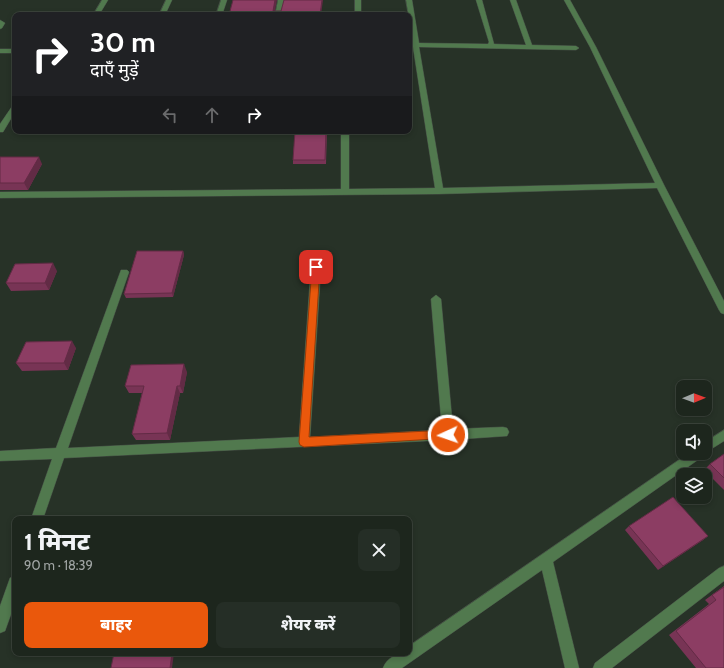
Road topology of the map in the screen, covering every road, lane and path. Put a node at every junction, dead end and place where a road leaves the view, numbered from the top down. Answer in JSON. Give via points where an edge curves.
{"nodes":[{"id":1,"x":105,"y":0,"type":"edge"},
{"id":2,"x":169,"y":0,"type":"edge"},
{"id":3,"x":224,"y":0,"type":"edge"},
{"id":4,"x":281,"y":0,"type":"edge"},
{"id":5,"x":358,"y":0,"type":"edge"},
{"id":6,"x":409,"y":0,"type":"edge"},
{"id":7,"x":480,"y":0,"type":"edge"},
{"id":8,"x":513,"y":0,"type":"edge"},
{"id":9,"x":567,"y":0,"type":"edge"},
{"id":10,"x":98,"y":12,"type":"edge"},
{"id":11,"x":163,"y":12,"type":"edge"},
{"id":12,"x":220,"y":12,"type":"edge"},
{"id":13,"x":279,"y":12,"type":"edge"},
{"id":14,"x":358,"y":12,"type":"edge"},
{"id":15,"x":410,"y":12,"type":"edge"},
{"id":16,"x":0,"y":22,"type":"edge"},
{"id":17,"x":0,"y":27,"type":"edge"},
{"id":18,"x":412,"y":45,"type":"edge"},
{"id":19,"x":491,"y":46,"type":"junction"},
{"id":20,"x":530,"y":47,"type":"junction"},
{"id":21,"x":576,"y":48,"type":"dead end"},
{"id":22,"x":12,"y":50,"type":"edge"},
{"id":23,"x":0,"y":51,"type":"edge"},
{"id":24,"x":12,"y":111,"type":"edge"},
{"id":25,"x":0,"y":130,"type":"edge"},
{"id":26,"x":345,"y":134,"type":"edge"},
{"id":27,"x":660,"y":185,"type":"junction"},
{"id":28,"x":439,"y":191,"type":"junction"},
{"id":29,"x":345,"y":192,"type":"junction"},
{"id":30,"x":0,"y":195,"type":"edge"},
{"id":31,"x":316,"y":267,"type":"dead end"},
{"id":32,"x":124,"y":272,"type":"dead end"},
{"id":33,"x":436,"y":299,"type":"dead end"},
{"id":34,"x":724,"y":310,"type":"edge"},
{"id":35,"x":503,"y":432,"type":"dead end"},
{"id":36,"x":448,"y":435,"type":"junction"},
{"id":37,"x":724,"y":435,"type":"edge"},
{"id":38,"x":304,"y":442,"type":"junction"},
{"id":39,"x":712,"y":443,"type":"edge"},
{"id":40,"x":60,"y":453,"type":"junction"},
{"id":41,"x":0,"y":456,"type":"edge"},
{"id":42,"x":688,"y":460,"type":"edge"},
{"id":43,"x":38,"y":516,"type":"edge"},
{"id":44,"x":546,"y":560,"type":"junction"},
{"id":45,"x":724,"y":573,"type":"edge"},
{"id":46,"x":12,"y":592,"type":"edge"},
{"id":47,"x":0,"y":626,"type":"edge"},
{"id":48,"x":412,"y":653,"type":"edge"},
{"id":49,"x":407,"y":656,"type":"edge"},
{"id":50,"x":390,"y":668,"type":"edge"},
{"id":51,"x":572,"y":668,"type":"edge"},
{"id":52,"x":600,"y":668,"type":"edge"}],
"edges":[{"from":1,"to":10,"type":"street"},
{"from":2,"to":11,"type":"street"},
{"from":3,"to":12,"type":"street"},
{"from":4,"to":13,"type":"street"},
{"from":5,"to":14,"type":"street"},
{"from":6,"to":15,"type":"street"},
{"from":7,"to":19,"type":"street"},
{"from":8,"to":20,"type":"street"},
{"from":9,"to":27,"type":"street","via":[[593,47]]},
{"from":16,"to":17,"type":"street"},
{"from":18,"to":19,"type":"street","via":[[483,48]]},
{"from":18,"to":28,"type":"street"},
{"from":19,"to":20,"type":"street"},
{"from":20,"to":21,"type":"street"},
{"from":22,"to":23,"type":"street"},
{"from":24,"to":25,"type":"street"},
{"from":26,"to":29,"type":"street"},
{"from":27,"to":28,"type":"street"},
{"from":27,"to":34,"type":"street"},
{"from":28,"to":29,"type":"street"},
{"from":29,"to":30,"type":"street"},
{"from":31,"to":38,"type":"street"},
{"from":32,"to":40,"type":"street"},
{"from":33,"to":36,"type":"street"},
{"from":35,"to":36,"type":"street"},
{"from":36,"to":38,"type":"street"},
{"from":37,"to":39,"type":"street"},
{"from":38,"to":40,"type":"street"},
{"from":40,"to":41,"type":"street"},
{"from":40,"to":43,"type":"street"},
{"from":42,"to":44,"type":"street"},
{"from":44,"to":48,"type":"street"},
{"from":44,"to":51,"type":"street"},
{"from":45,"to":52,"type":"street"},
{"from":46,"to":47,"type":"street"},
{"from":49,"to":50,"type":"street"}]}
